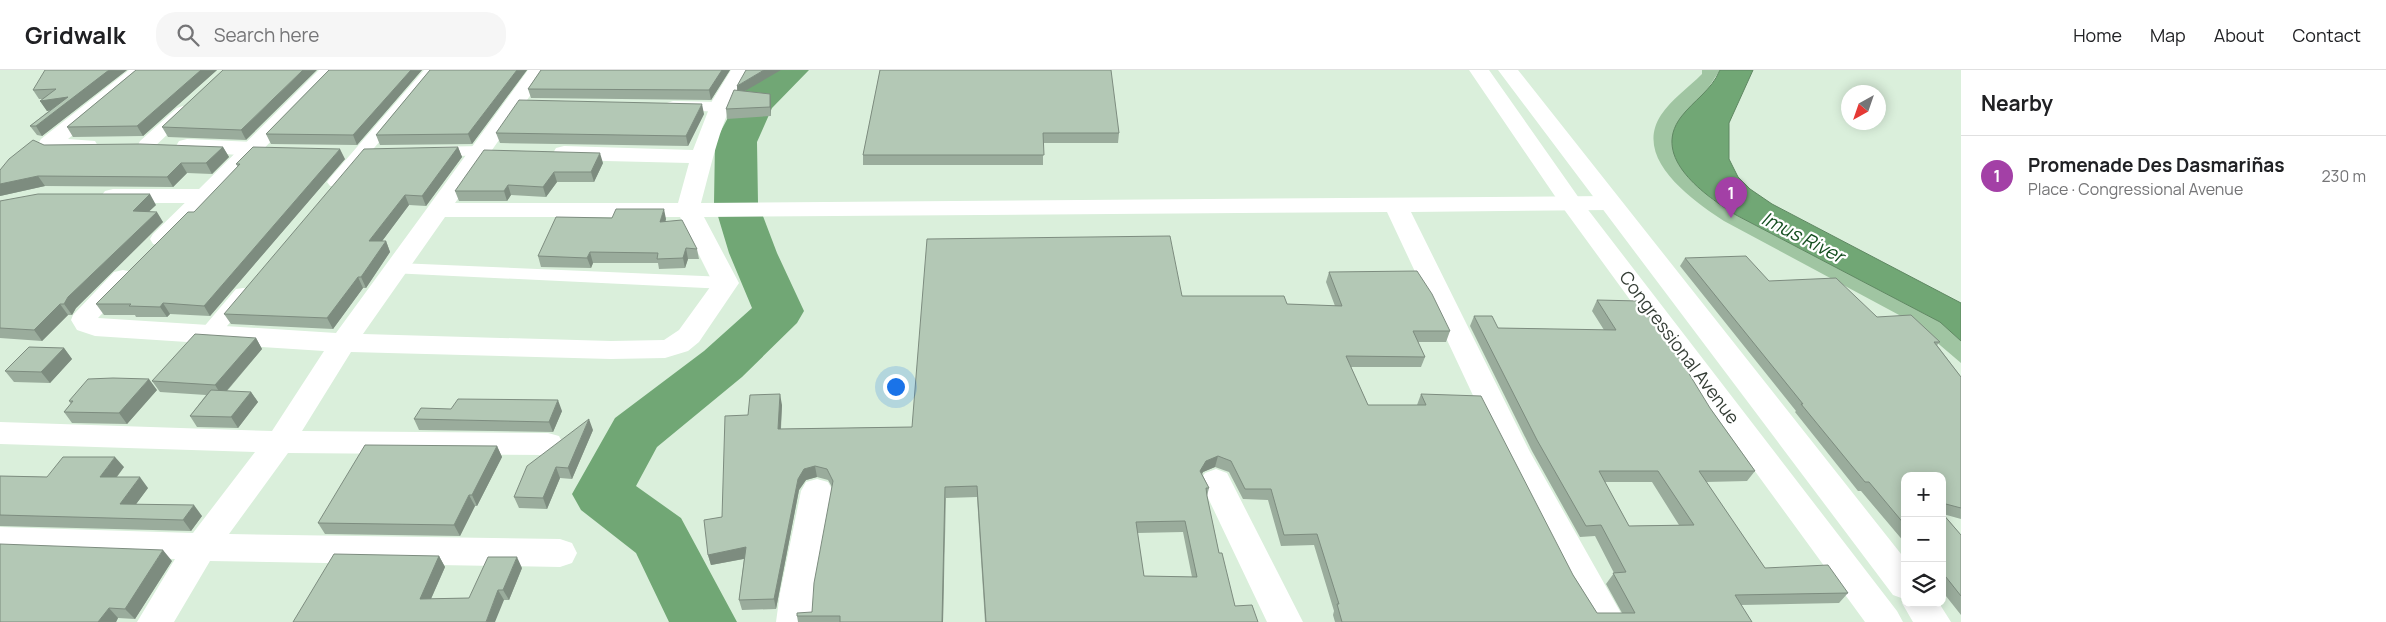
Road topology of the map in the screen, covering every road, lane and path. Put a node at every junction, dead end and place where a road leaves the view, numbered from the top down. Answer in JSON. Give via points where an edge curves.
{"nodes":[{"id":1,"x":140,"y":70,"type":"edge"},
{"id":2,"x":330,"y":70,"type":"edge"},
{"id":3,"x":432,"y":70,"type":"edge"},
{"id":4,"x":538,"y":70,"type":"edge"},
{"id":5,"x":741,"y":70,"type":"edge"},
{"id":6,"x":1479,"y":70,"type":"edge"},
{"id":7,"x":1508,"y":70,"type":"edge"},
{"id":8,"x":194,"y":101,"type":"edge"},
{"id":9,"x":655,"y":106,"type":"edge"},
{"id":10,"x":719,"y":107,"type":"junction"},
{"id":11,"x":127,"y":145,"type":"junction"},
{"id":12,"x":264,"y":149,"type":"junction"},
{"id":13,"x":480,"y":151,"type":"junction"},
{"id":14,"x":342,"y":152,"type":"dead end"},
{"id":15,"x":361,"y":152,"type":"junction"},
{"id":16,"x":381,"y":152,"type":"edge"},
{"id":17,"x":421,"y":152,"type":"edge"},
{"id":18,"x":509,"y":152,"type":"edge"},
{"id":19,"x":548,"y":153,"type":"edge"},
{"id":20,"x":704,"y":157,"type":"junction"},
{"id":21,"x":92,"y":195,"type":"edge"},
{"id":22,"x":206,"y":196,"type":"junction"},
{"id":23,"x":323,"y":198,"type":"edge"},
{"id":24,"x":1572,"y":202,"type":"junction"},
{"id":25,"x":1609,"y":203,"type":"junction"},
{"id":26,"x":1394,"y":204,"type":"junction"},
{"id":27,"x":688,"y":209,"type":"junction"},
{"id":28,"x":439,"y":210,"type":"junction"},
{"id":29,"x":398,"y":269,"type":"junction"},
{"id":30,"x":254,"y":281,"type":"edge"},
{"id":31,"x":726,"y":283,"type":"junction"},
{"id":32,"x":209,"y":334,"type":"junction"},
{"id":33,"x":343,"y":343,"type":"junction"},
{"id":34,"x":0,"y":433,"type":"edge"},
{"id":35,"x":280,"y":442,"type":"junction"},
{"id":36,"x":548,"y":444,"type":"dead end"},
{"id":37,"x":1216,"y":481,"type":"dead end"},
{"id":38,"x":817,"y":491,"type":"dead end"},
{"id":39,"x":0,"y":540,"type":"edge"},
{"id":40,"x":202,"y":547,"type":"junction"},
{"id":41,"x":560,"y":553,"type":"dead end"},
{"id":42,"x":1901,"y":580,"type":"edge"},
{"id":43,"x":1922,"y":607,"type":"edge"},
{"id":44,"x":155,"y":622,"type":"edge"},
{"id":45,"x":794,"y":622,"type":"edge"},
{"id":46,"x":1285,"y":622,"type":"edge"},
{"id":47,"x":1608,"y":622,"type":"edge"},
{"id":48,"x":1885,"y":622,"type":"edge"},
{"id":49,"x":1933,"y":622,"type":"edge"}],
"edges":[{"from":1,"to":11,"type":"street","via":[[50,144]]},
{"from":2,"to":12,"type":"street"},
{"from":3,"to":15,"type":"street"},
{"from":4,"to":13,"type":"street","via":[[523,105]]},
{"from":5,"to":10,"type":"street"},
{"from":6,"to":24,"type":"street","name":"Congressional Avenue"},
{"from":7,"to":25,"type":"street","name":"Congressional Avenue"},
{"from":8,"to":11,"type":"street"},
{"from":9,"to":10,"type":"street"},
{"from":10,"to":20,"type":"street"},
{"from":11,"to":12,"type":"street"},
{"from":12,"to":22,"type":"street"},
{"from":13,"to":17,"type":"street"},
{"from":13,"to":18,"type":"street"},
{"from":13,"to":28,"type":"street"},
{"from":14,"to":15,"type":"street"},
{"from":15,"to":16,"type":"street"},
{"from":15,"to":23,"type":"street"},
{"from":19,"to":20,"type":"street"},
{"from":20,"to":27,"type":"street"},
{"from":21,"to":22,"type":"street"},
{"from":22,"to":32,"type":"street","via":[[86,314],[84,320],[94,327]]},
{"from":24,"to":25,"type":"street"},
{"from":24,"to":26,"type":"street"},
{"from":24,"to":48,"type":"street","name":"Congressional Avenue"},
{"from":25,"to":42,"type":"street","name":"Congressional Avenue"},
{"from":26,"to":27,"type":"street"},
{"from":26,"to":47,"type":"street","via":[[1515,453]]},
{"from":27,"to":28,"type":"street"},
{"from":27,"to":31,"type":"street"},
{"from":28,"to":29,"type":"street"},
{"from":29,"to":31,"type":"street"},
{"from":29,"to":33,"type":"street"},
{"from":30,"to":32,"type":"street"},
{"from":31,"to":33,"type":"street","via":[[689,336],[678,345],[665,349]]},
{"from":32,"to":33,"type":"street"},
{"from":33,"to":35,"type":"street"},
{"from":34,"to":35,"type":"street"},
{"from":35,"to":36,"type":"street"},
{"from":35,"to":40,"type":"street"},
{"from":37,"to":46,"type":"street"},
{"from":38,"to":45,"type":"street"},
{"from":39,"to":40,"type":"street"},
{"from":40,"to":41,"type":"street"},
{"from":40,"to":44,"type":"street"},
{"from":43,"to":49,"type":"street"}]}
